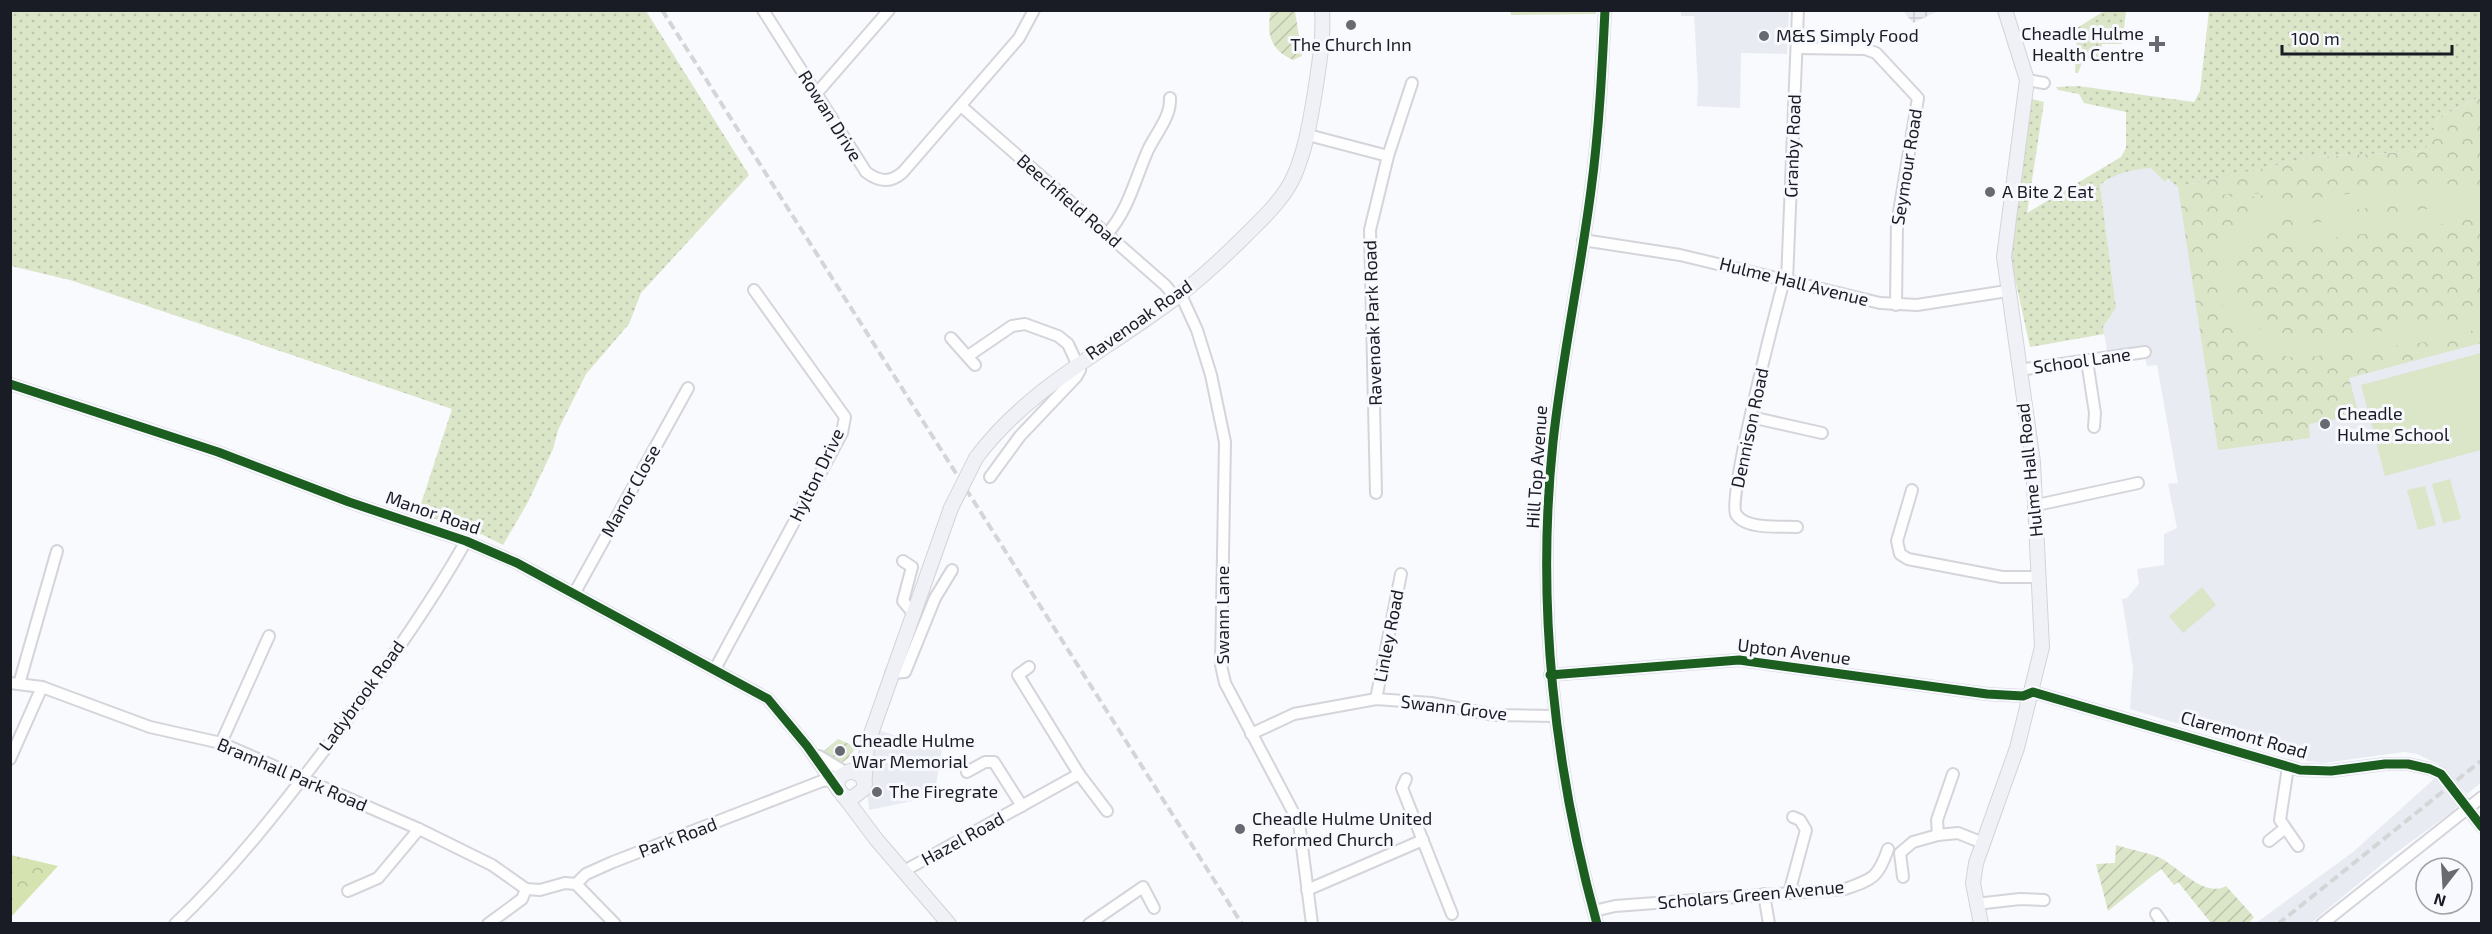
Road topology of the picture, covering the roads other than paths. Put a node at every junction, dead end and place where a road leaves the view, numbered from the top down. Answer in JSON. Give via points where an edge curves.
{"nodes":[{"id":1,"x":764,"y":10,"type":"edge"},
{"id":2,"x":889,"y":10,"type":"edge"},
{"id":3,"x":1034,"y":10,"type":"edge"},
{"id":4,"x":1323,"y":10,"type":"edge"},
{"id":5,"x":1605,"y":10,"type":"edge"},
{"id":6,"x":1798,"y":10,"type":"edge"},
{"id":7,"x":2005,"y":10,"type":"edge"},
{"id":8,"x":1797,"y":48,"type":"junction"},
{"id":9,"x":2027,"y":80,"type":"junction"},
{"id":10,"x":1412,"y":83,"type":"dead end"},
{"id":11,"x":2044,"y":83,"type":"dead end"},
{"id":12,"x":816,"y":94,"type":"junction"},
{"id":13,"x":1170,"y":99,"type":"dead end"},
{"id":14,"x":961,"y":106,"type":"junction"},
{"id":15,"x":1308,"y":135,"type":"junction"},
{"id":16,"x":1388,"y":156,"type":"junction"},
{"id":17,"x":1107,"y":234,"type":"junction"},
{"id":18,"x":1582,"y":240,"type":"junction"},
{"id":19,"x":1786,"y":280,"type":"junction"},
{"id":20,"x":754,"y":290,"type":"dead end"},
{"id":21,"x":2007,"y":291,"type":"junction"},
{"id":22,"x":1178,"y":296,"type":"junction"},
{"id":23,"x":1896,"y":305,"type":"junction"},
{"id":24,"x":951,"y":338,"type":"dead end"},
{"id":25,"x":2145,"y":351,"type":"dead end"},
{"id":26,"x":968,"y":356,"type":"junction"},
{"id":27,"x":2087,"y":360,"type":"junction"},
{"id":28,"x":1077,"y":364,"type":"junction"},
{"id":29,"x":975,"y":365,"type":"dead end"},
{"id":30,"x":2019,"y":370,"type":"junction"},
{"id":31,"x":10,"y":384,"type":"edge"},
{"id":32,"x":688,"y":388,"type":"dead end"},
{"id":33,"x":1751,"y":417,"type":"junction"},
{"id":34,"x":2094,"y":427,"type":"dead end"},
{"id":35,"x":1822,"y":433,"type":"dead end"},
{"id":36,"x":990,"y":477,"type":"dead end"},
{"id":37,"x":2138,"y":483,"type":"dead end"},
{"id":38,"x":1912,"y":490,"type":"dead end"},
{"id":39,"x":1376,"y":493,"type":"dead end"},
{"id":40,"x":2037,"y":505,"type":"junction"},
{"id":41,"x":1797,"y":527,"type":"dead end"},
{"id":42,"x":466,"y":541,"type":"junction"},
{"id":43,"x":57,"y":551,"type":"dead end"},
{"id":44,"x":903,"y":561,"type":"dead end"},
{"id":45,"x":952,"y":570,"type":"dead end"},
{"id":46,"x":1401,"y":574,"type":"dead end"},
{"id":47,"x":2039,"y":577,"type":"junction"},
{"id":48,"x":574,"y":594,"type":"junction"},
{"id":49,"x":913,"y":613,"type":"junction"},
{"id":50,"x":269,"y":636,"type":"dead end"},
{"id":51,"x":1029,"y":668,"type":"dead end"},
{"id":52,"x":715,"y":669,"type":"junction"},
{"id":53,"x":891,"y":673,"type":"junction"},
{"id":54,"x":1550,"y":675,"type":"junction"},
{"id":55,"x":15,"y":684,"type":"edge"},
{"id":56,"x":42,"y":687,"type":"junction"},
{"id":57,"x":2033,"y":692,"type":"junction"},
{"id":58,"x":1376,"y":699,"type":"junction"},
{"id":59,"x":1554,"y":716,"type":"junction"},
{"id":60,"x":1251,"y":734,"type":"junction"},
{"id":61,"x":221,"y":743,"type":"junction"},
{"id":62,"x":867,"y":745,"type":"junction"},
{"id":63,"x":807,"y":746,"type":"junction"},
{"id":64,"x":10,"y":759,"type":"edge"},
{"id":65,"x":2288,"y":767,"type":"junction"},
{"id":66,"x":848,"y":772,"type":"junction"},
{"id":67,"x":967,"y":772,"type":"dead end"},
{"id":68,"x":1079,"y":774,"type":"junction"},
{"id":69,"x":1953,"y":774,"type":"dead end"},
{"id":70,"x":302,"y":779,"type":"junction"},
{"id":71,"x":1406,"y":779,"type":"dead end"},
{"id":72,"x":863,"y":788,"type":"junction"},
{"id":73,"x":837,"y":789,"type":"junction"},
{"id":74,"x":2481,"y":797,"type":"edge"},
{"id":75,"x":1022,"y":806,"type":"junction"},
{"id":76,"x":2469,"y":808,"type":"junction"},
{"id":77,"x":1107,"y":811,"type":"dead end"},
{"id":78,"x":1793,"y":817,"type":"dead end"},
{"id":79,"x":2481,"y":827,"type":"edge"},
{"id":80,"x":419,"y":829,"type":"junction"},
{"id":81,"x":2284,"y":829,"type":"junction"},
{"id":82,"x":1938,"y":835,"type":"junction"},
{"id":83,"x":876,"y":839,"type":"junction"},
{"id":84,"x":1423,"y":840,"type":"junction"},
{"id":85,"x":2270,"y":841,"type":"dead end"},
{"id":86,"x":1983,"y":843,"type":"junction"},
{"id":87,"x":2298,"y":846,"type":"dead end"},
{"id":88,"x":1888,"y":849,"type":"dead end"},
{"id":89,"x":904,"y":872,"type":"junction"},
{"id":90,"x":1903,"y":877,"type":"dead end"},
{"id":91,"x":576,"y":884,"type":"junction"},
{"id":92,"x":526,"y":889,"type":"junction"},
{"id":93,"x":1307,"y":890,"type":"junction"},
{"id":94,"x":348,"y":891,"type":"dead end"},
{"id":95,"x":1789,"y":892,"type":"junction"},
{"id":96,"x":1764,"y":894,"type":"junction"},
{"id":97,"x":2044,"y":900,"type":"dead end"},
{"id":98,"x":1976,"y":904,"type":"junction"},
{"id":99,"x":1154,"y":908,"type":"dead end"},
{"id":100,"x":1594,"y":910,"type":"junction"},
{"id":101,"x":1452,"y":914,"type":"dead end"},
{"id":102,"x":2156,"y":914,"type":"dead end"},
{"id":103,"x":175,"y":924,"type":"edge"},
{"id":104,"x":488,"y":924,"type":"edge"},
{"id":105,"x":615,"y":924,"type":"edge"},
{"id":106,"x":949,"y":924,"type":"edge"},
{"id":107,"x":1089,"y":924,"type":"edge"},
{"id":108,"x":1312,"y":924,"type":"edge"},
{"id":109,"x":1597,"y":924,"type":"edge"},
{"id":110,"x":1769,"y":924,"type":"edge"},
{"id":111,"x":1981,"y":924,"type":"edge"},
{"id":112,"x":2163,"y":924,"type":"edge"},
{"id":113,"x":2322,"y":924,"type":"edge"}],
"edges":[{"from":1,"to":12,"type":"street","name":"Rowan Drive"},
{"from":2,"to":12,"type":"street"},
{"from":3,"to":14,"type":"street","name":"Rowan Drive","via":[[1019,38]]},
{"from":4,"to":15,"type":"main road","name":"Ravenoak Road"},
{"from":5,"to":18,"type":"street","name":"Hill Top Avenue","via":[[1597,140]]},
{"from":6,"to":8,"type":"street","name":"Granby Road"},
{"from":7,"to":9,"type":"main road","name":"Hulme Hall Road"},
{"from":8,"to":19,"type":"street","name":"Granby Road"},
{"from":8,"to":23,"type":"street","name":"Seymour Road","via":[[1865,49],[1875,53],[1918,98],[1897,224]]},
{"from":9,"to":11,"type":"street"},
{"from":9,"to":21,"type":"main road","name":"Hulme Hall Road","via":[[2006,226]]},
{"from":10,"to":16,"type":"street","name":"Ravenoak Park Road"},
{"from":12,"to":14,"type":"street","name":"Rowan Drive","via":[[866,172],[883,181],[895,180]]},
{"from":13,"to":17,"type":"street","via":[[1172,119],[1146,154],[1133,193]]},
{"from":14,"to":17,"type":"street","name":"Beechfield Road"},
{"from":15,"to":16,"type":"street"},
{"from":15,"to":22,"type":"main road","name":"Ravenoak Road","via":[[1293,178],[1271,210]]},
{"from":16,"to":39,"type":"street","name":"Ravenoak Park Road","via":[[1370,230]]},
{"from":17,"to":22,"type":"street","name":"Beechfield Road"},
{"from":18,"to":19,"type":"street","name":"Hulme Hall Avenue","via":[[1680,255]]},
{"from":18,"to":54,"type":"street","name":"Hill Top Avenue","via":[[1553,444],[1549,518]]},
{"from":19,"to":23,"type":"street","name":"Hulme Hall Avenue"},
{"from":19,"to":33,"type":"street","name":"Dennison Road"},
{"from":20,"to":52,"type":"street","name":"Hylton Drive","via":[[844,417],[842,434]]},
{"from":21,"to":23,"type":"street","name":"Hulme Hall Avenue"},
{"from":21,"to":30,"type":"main road","name":"Hulme Hall Road"},
{"from":22,"to":28,"type":"main road","name":"Ravenoak Road"},
{"from":22,"to":60,"type":"street","name":"Swann Lane","via":[[1197,330],[1225,442],[1221,665],[1225,683]]},
{"from":24,"to":26,"type":"street"},
{"from":25,"to":27,"type":"street","name":"School Lane"},
{"from":26,"to":28,"type":"street","via":[[1012,326],[1025,324],[1058,336],[1068,344]]},
{"from":26,"to":29,"type":"street"},
{"from":27,"to":30,"type":"street","name":"School Lane"},
{"from":27,"to":34,"type":"street"},
{"from":28,"to":36,"type":"street","via":[[1077,377],[1020,436]]},
{"from":28,"to":49,"type":"main road","name":"Ravenoak Road","bridge":true,"via":[[1022,407],[976,458],[951,508]]},
{"from":30,"to":40,"type":"main road","name":"Hulme Hall Road"},
{"from":31,"to":42,"type":"street","name":"Manor Road","via":[[207,448]]},
{"from":32,"to":48,"type":"street","name":"Manor Close"},
{"from":33,"to":35,"type":"street"},
{"from":33,"to":41,"type":"street","name":"Dennison Road","via":[[1739,469],[1736,515],[1745,522]]},
{"from":37,"to":40,"type":"street"},
{"from":38,"to":47,"type":"street","via":[[1897,541],[1900,554],[1908,559],[2002,577]]},
{"from":40,"to":47,"type":"main road","name":"Hulme Hall Road"},
{"from":42,"to":48,"type":"street","name":"Manor Road"},
{"from":42,"to":70,"type":"street","name":"Ladybrook Road","via":[[361,700]]},
{"from":43,"to":55,"type":"street"},
{"from":44,"to":49,"type":"street","via":[[912,567],[903,601]]},
{"from":45,"to":53,"type":"street","via":[[935,598],[905,672]]},
{"from":46,"to":58,"type":"street","name":"Linley Road"},
{"from":47,"to":57,"type":"main road","name":"Hulme Hall Road","via":[[2042,647]]},
{"from":48,"to":52,"type":"street","name":"Manor Road"},
{"from":49,"to":53,"type":"main road","name":"Ravenoak Road"},
{"from":50,"to":61,"type":"street"},
{"from":51,"to":68,"type":"street","via":[[1018,675]]},
{"from":52,"to":63,"type":"street","name":"Manor Road","via":[[768,699]]},
{"from":53,"to":62,"type":"main road","name":"Ravenoak Road"},
{"from":54,"to":57,"type":"street","name":"Upton Avenue","via":[[1739,660],[1987,694],[2023,696]]},
{"from":54,"to":59,"type":"street","name":"Hill Top Avenue"},
{"from":55,"to":56,"type":"street","name":"Bramhall Park Road"},
{"from":56,"to":61,"type":"street","name":"Bramhall Park Road","via":[[150,727]]},
{"from":56,"to":64,"type":"street"},
{"from":57,"to":65,"type":"street","name":"Claremont Road"},
{"from":57,"to":86,"type":"main road","name":"Hulme Hall Road","via":[[2018,748]]},
{"from":58,"to":59,"type":"street","name":"Swann Grove","via":[[1431,703],[1494,715]]},
{"from":58,"to":60,"type":"street","name":"Swann Grove","via":[[1294,714]]},
{"from":59,"to":100,"type":"street","name":"Hill Top Avenue"},
{"from":60,"to":93,"type":"street","name":"Swann Lane","via":[[1299,823]]},
{"from":61,"to":70,"type":"street","name":"Bramhall Park Road"},
{"from":62,"to":66,"type":"main road","name":"Ravenoak Road"},
{"from":62,"to":72,"type":"main road","name":"Ravenoak Road"},
{"from":63,"to":66,"type":"street","name":"Manor Road","via":[[827,763]]},
{"from":63,"to":73,"type":"street","name":"Manor Road"},
{"from":65,"to":76,"type":"street","name":"Claremont Road","via":[[2322,771],[2396,764],[2430,769],[2441,774]]},
{"from":65,"to":81,"type":"street","via":[[2280,820]]},
{"from":66,"to":72,"type":"main road","via":[[861,776]]},
{"from":66,"to":73,"type":"main road","via":[[837,782]]},
{"from":67,"to":75,"type":"street","name":"Hazel Road","via":[[994,762]]},
{"from":68,"to":75,"type":"street","name":"Hazel Road"},
{"from":68,"to":77,"type":"street"},
{"from":69,"to":82,"type":"street","via":[[1937,820]]},
{"from":70,"to":80,"type":"street","name":"Bramhall Park Road"},
{"from":70,"to":103,"type":"street","name":"Ladybrook Road","via":[[217,885]]},
{"from":71,"to":84,"type":"street","via":[[1402,788]]},
{"from":72,"to":73,"type":"main road","via":[[852,798]]},
{"from":72,"to":83,"type":"main road"},
{"from":73,"to":83,"type":"main road"},
{"from":73,"to":91,"type":"street","name":"Park Road","via":[[822,781],[614,862],[586,874]]},
{"from":74,"to":76,"type":"street"},
{"from":75,"to":89,"type":"street","name":"Hazel Road"},
{"from":76,"to":79,"type":"street","name":"Claremont Road"},
{"from":76,"to":113,"type":"street"},
{"from":78,"to":95,"type":"street","via":[[1806,830]]},
{"from":80,"to":92,"type":"street","name":"Bramhall Park Road","via":[[492,865]]},
{"from":80,"to":94,"type":"street","via":[[378,878]]},
{"from":81,"to":85,"type":"street"},
{"from":81,"to":87,"type":"street"},
{"from":82,"to":86,"type":"street","via":[[1958,833]]},
{"from":82,"to":90,"type":"street","via":[[1905,846],[1900,853]]},
{"from":83,"to":89,"type":"main road"},
{"from":84,"to":93,"type":"street"},
{"from":84,"to":101,"type":"street"},
{"from":86,"to":98,"type":"main road","name":"Hulme Hall Road","via":[[1973,883]]},
{"from":88,"to":95,"type":"street","name":"Scholars Green Avenue","via":[[1872,880],[1845,889]]},
{"from":89,"to":106,"type":"main road"},
{"from":91,"to":92,"type":"street","name":"Park Road"},
{"from":91,"to":105,"type":"street"},
{"from":92,"to":104,"type":"street","via":[[522,899]]},
{"from":93,"to":108,"type":"street","name":"Swann Lane"},
{"from":95,"to":96,"type":"street","name":"Scholars Green Avenue"},
{"from":96,"to":100,"type":"street","name":"Scholars Green Avenue"},
{"from":96,"to":110,"type":"street"},
{"from":97,"to":98,"type":"street"},
{"from":98,"to":111,"type":"main road","name":"Hulme Hall Road"},
{"from":99,"to":107,"type":"street","via":[[1143,887]]},
{"from":100,"to":109,"type":"street","name":"Hill Top Avenue"},
{"from":102,"to":112,"type":"street"}]}
